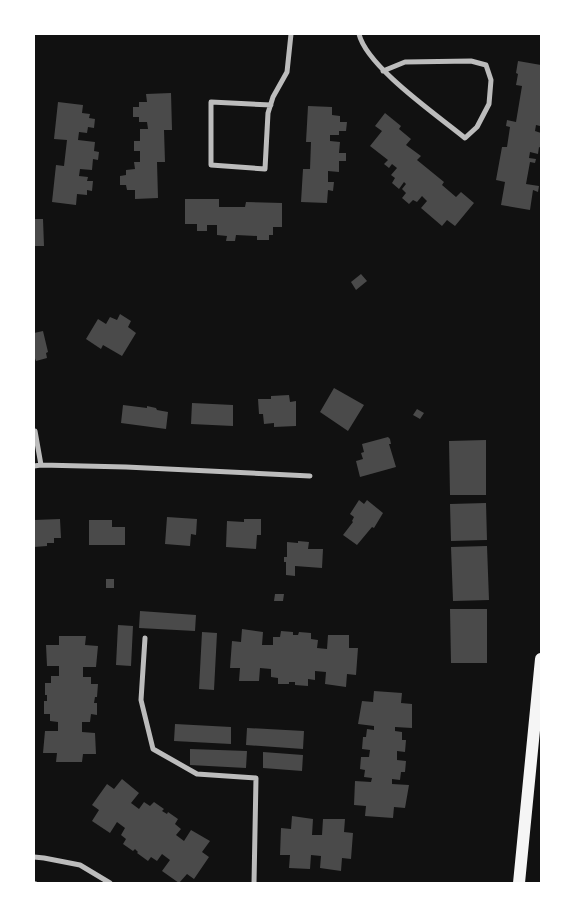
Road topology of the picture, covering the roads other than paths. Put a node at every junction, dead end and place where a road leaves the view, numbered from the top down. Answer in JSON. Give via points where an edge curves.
{"nodes":[{"id":1,"x":291,"y":34,"type":"edge"},
{"id":2,"x":359,"y":34,"type":"edge"},
{"id":3,"x":383,"y":71,"type":"junction"},
{"id":4,"x":271,"y":105,"type":"junction"},
{"id":5,"x":35,"y":430,"type":"edge"},
{"id":6,"x":41,"y":465,"type":"junction"},
{"id":7,"x":34,"y":466,"type":"edge"},
{"id":8,"x":310,"y":476,"type":"dead end"},
{"id":9,"x":145,"y":638,"type":"dead end"},
{"id":10,"x":541,"y":659,"type":"edge"},
{"id":11,"x":34,"y":857,"type":"edge"},
{"id":12,"x":110,"y":883,"type":"edge"},
{"id":13,"x":254,"y":883,"type":"edge"},
{"id":14,"x":519,"y":883,"type":"edge"}],
"edges":[{"from":1,"to":4,"type":"street","via":[[287,72]]},
{"from":2,"to":3,"type":"street","via":[[361,42]]},
{"from":3,"to":3,"type":"street","via":[[465,138],[477,127],[489,104],[491,80],[486,65],[470,61],[405,62]]},
{"from":4,"to":4,"type":"street","via":[[265,169],[211,165],[212,102]]},
{"from":5,"to":6,"type":"street"},
{"from":6,"to":7,"type":"street"},
{"from":6,"to":8,"type":"street"},
{"from":9,"to":13,"type":"street","via":[[141,700],[153,749],[197,774],[256,778]]},
{"from":10,"to":14,"type":"main road"},
{"from":11,"to":12,"type":"street","via":[[80,866]]}]}
